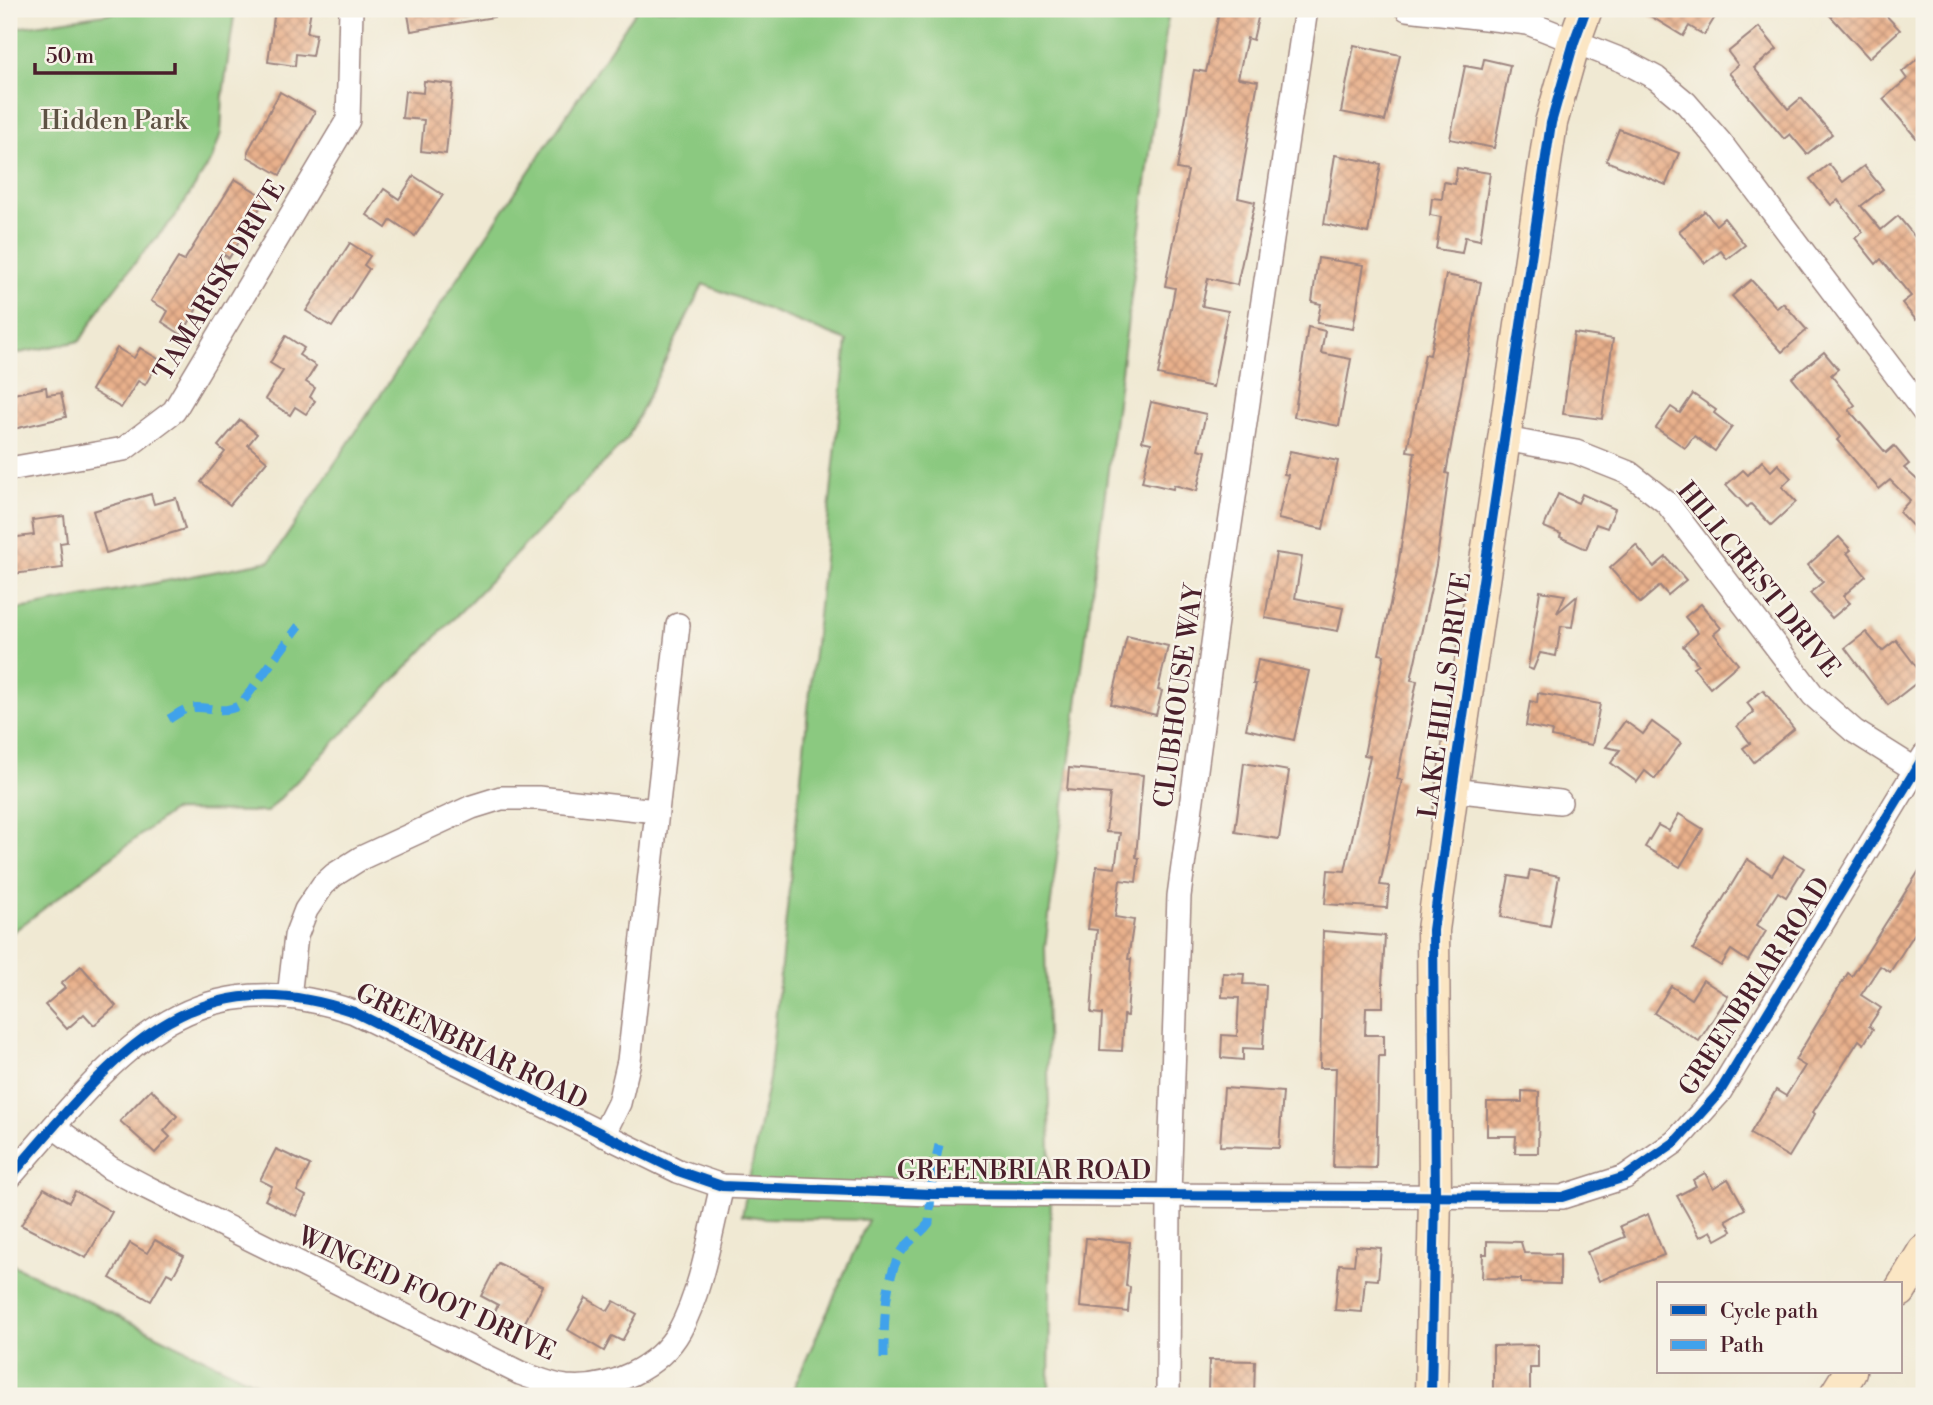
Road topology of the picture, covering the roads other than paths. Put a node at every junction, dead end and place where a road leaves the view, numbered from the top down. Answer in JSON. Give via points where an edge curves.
{"nodes":[{"id":1,"x":351,"y":9,"type":"edge"},
{"id":2,"x":1306,"y":9,"type":"edge"},
{"id":3,"x":1407,"y":9,"type":"edge"},
{"id":4,"x":1586,"y":9,"type":"edge"},
{"id":5,"x":1574,"y":42,"type":"junction"},
{"id":6,"x":1924,"y":412,"type":"edge"},
{"id":7,"x":1505,"y":439,"type":"junction"},
{"id":8,"x":9,"y":469,"type":"edge"},
{"id":9,"x":678,"y":625,"type":"dead end"},
{"id":10,"x":1920,"y":763,"type":"edge"},
{"id":11,"x":1452,"y":790,"type":"junction"},
{"id":12,"x":1560,"y":802,"type":"dead end"},
{"id":13,"x":656,"y":811,"type":"junction"},
{"id":14,"x":289,"y":997,"type":"junction"},
{"id":15,"x":54,"y":1127,"type":"junction"},
{"id":16,"x":603,"y":1135,"type":"junction"},
{"id":17,"x":9,"y":1178,"type":"edge"},
{"id":18,"x":722,"y":1186,"type":"junction"},
{"id":19,"x":1169,"y":1194,"type":"junction"},
{"id":20,"x":1435,"y":1195,"type":"junction"},
{"id":21,"x":1924,"y":1251,"type":"edge"},
{"id":22,"x":1902,"y":1288,"type":"edge"},
{"id":23,"x":1849,"y":1374,"type":"edge"},
{"id":24,"x":1168,"y":1396,"type":"edge"},
{"id":25,"x":1431,"y":1396,"type":"edge"},
{"id":26,"x":1835,"y":1396,"type":"edge"}],
"edges":[{"from":1,"to":8,"type":"street","name":"TAMARISK DRIVE","via":[[348,120],[174,411],[124,449]]},
{"from":2,"to":19,"type":"street","name":"CLUBHOUSE WAY","via":[[1179,896]]},
{"from":3,"to":5,"type":"street","via":[[1528,23]]},
{"from":4,"to":5,"type":"street","name":"LAKE HILLS DRIVE"},
{"from":5,"to":6,"type":"street","via":[[1634,66],[1686,103]]},
{"from":5,"to":7,"type":"street","name":"LAKE HILLS DRIVE","via":[[1551,123]]},
{"from":7,"to":10,"type":"street","name":"HILLCREST DRIVE","via":[[1576,452],[1629,473],[1667,503],[1813,695],[1854,732]]},
{"from":7,"to":11,"type":"street","name":"LAKE HILLS DRIVE"},
{"from":9,"to":13,"type":"street"},
{"from":10,"to":20,"type":"street","name":"GREENBRIAR ROAD","via":[[1719,1093],[1675,1142],[1625,1177],[1562,1197]]},
{"from":11,"to":12,"type":"street"},
{"from":11,"to":20,"type":"street","name":"LAKE HILLS DRIVE","via":[[1433,930]]},
{"from":13,"to":14,"type":"street","via":[[501,798],[361,858],[334,875],[306,910],[296,936]]},
{"from":13,"to":16,"type":"street","via":[[629,1061],[619,1103]]},
{"from":14,"to":15,"type":"street","name":"GREENBRIAR ROAD","via":[[226,1000],[153,1030],[107,1069]]},
{"from":14,"to":16,"type":"street","name":"GREENBRIAR ROAD","via":[[333,1005],[375,1021]]},
{"from":15,"to":17,"type":"street","name":"GREENBRIAR ROAD"},
{"from":15,"to":18,"type":"street","name":"WINGED FOOT DRIVE","via":[[110,1168],[146,1187],[520,1373],[564,1387],[609,1383],[631,1374],[650,1363],[679,1332]]},
{"from":16,"to":18,"type":"street","name":"GREENBRIAR ROAD","via":[[678,1171]]},
{"from":18,"to":19,"type":"street","name":"GREENBRIAR ROAD","via":[[931,1194]]},
{"from":19,"to":20,"type":"street","name":"GREENBRIAR ROAD"},
{"from":19,"to":24,"type":"street","name":"CLUBHOUSE WAY"},
{"from":20,"to":25,"type":"street","name":"LAKE HILLS DRIVE"},
{"from":21,"to":22,"type":"street"},
{"from":23,"to":26,"type":"street"}]}
